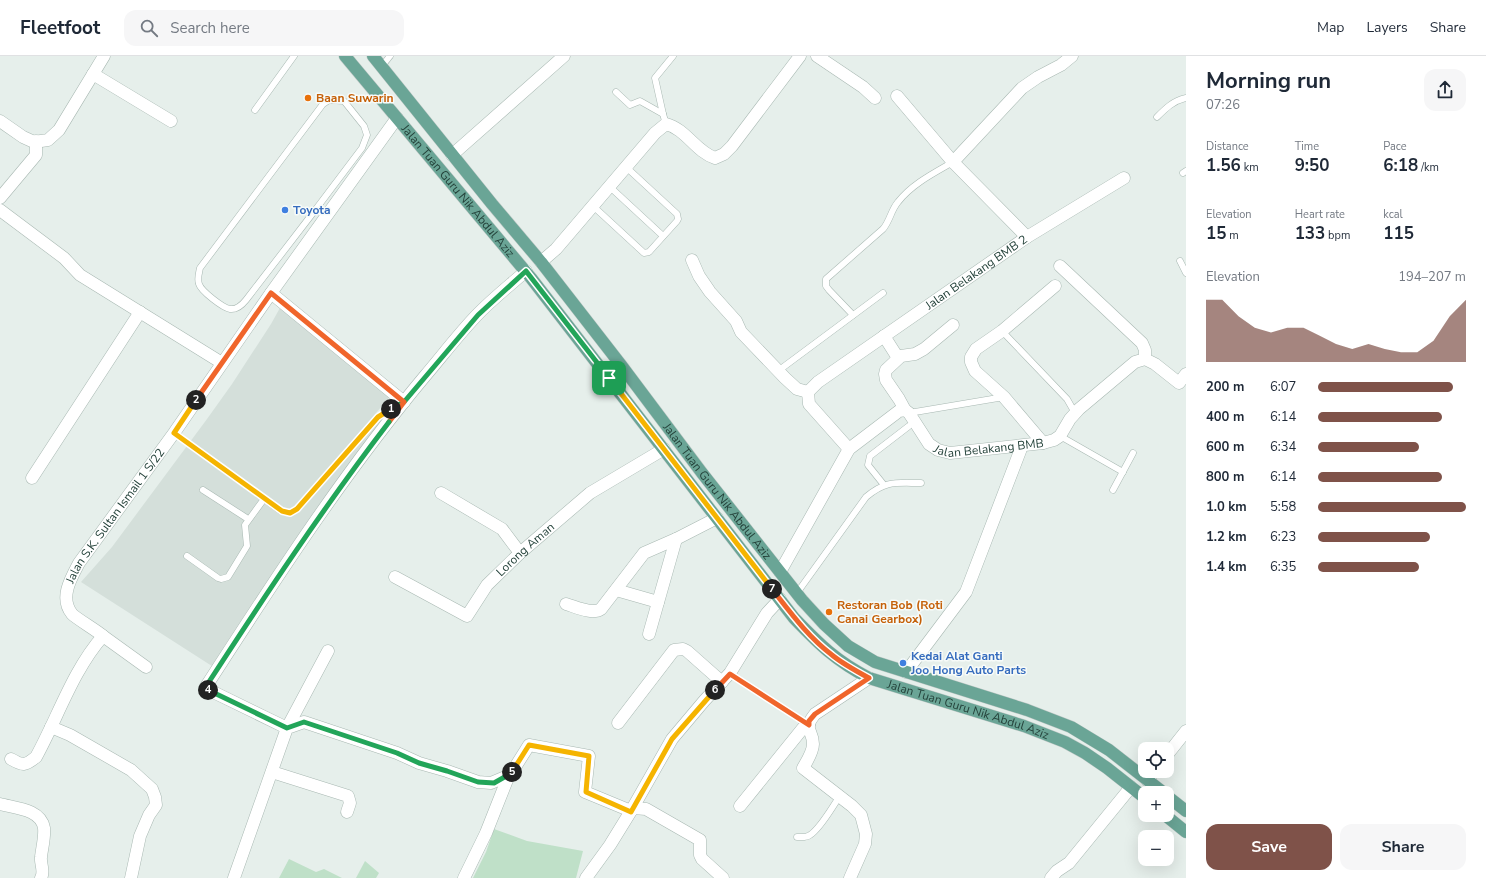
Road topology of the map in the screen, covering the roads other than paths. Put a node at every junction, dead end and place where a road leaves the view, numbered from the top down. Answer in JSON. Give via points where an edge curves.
{"nodes":[{"id":1,"x":104,"y":56,"type":"edge"},
{"id":2,"x":294,"y":56,"type":"edge"},
{"id":3,"x":345,"y":56,"type":"edge"},
{"id":4,"x":373,"y":56,"type":"edge"},
{"id":5,"x":390,"y":56,"type":"edge"},
{"id":6,"x":564,"y":56,"type":"edge"},
{"id":7,"x":673,"y":56,"type":"edge"},
{"id":8,"x":800,"y":56,"type":"edge"},
{"id":9,"x":817,"y":56,"type":"edge"},
{"id":10,"x":1072,"y":56,"type":"edge"},
{"id":11,"x":386,"y":71,"type":"junction"},
{"id":12,"x":93,"y":74,"type":"junction"},
{"id":13,"x":375,"y":92,"type":"junction"},
{"id":14,"x":616,"y":92,"type":"dead end"},
{"id":15,"x":897,"y":96,"type":"dead end"},
{"id":16,"x":875,"y":98,"type":"dead end"},
{"id":17,"x":1186,"y":98,"type":"edge"},
{"id":18,"x":255,"y":110,"type":"dead end"},
{"id":19,"x":1157,"y":117,"type":"dead end"},
{"id":20,"x":397,"y":118,"type":"junction"},
{"id":21,"x":664,"y":119,"type":"junction"},
{"id":22,"x":0,"y":121,"type":"edge"},
{"id":23,"x":171,"y":122,"type":"dead end"},
{"id":24,"x":36,"y":141,"type":"junction"},
{"id":25,"x":452,"y":155,"type":"junction"},
{"id":26,"x":953,"y":162,"type":"junction"},
{"id":27,"x":626,"y":167,"type":"junction"},
{"id":28,"x":1124,"y":178,"type":"dead end"},
{"id":29,"x":610,"y":187,"type":"junction"},
{"id":30,"x":0,"y":198,"type":"edge"},
{"id":31,"x":593,"y":206,"type":"junction"},
{"id":32,"x":316,"y":209,"type":"junction"},
{"id":33,"x":0,"y":210,"type":"edge"},
{"id":34,"x":326,"y":216,"type":"junction"},
{"id":35,"x":663,"y":236,"type":"junction"},
{"id":36,"x":1027,"y":237,"type":"junction"},
{"id":37,"x":692,"y":260,"type":"dead end"},
{"id":38,"x":1180,"y":261,"type":"dead end"},
{"id":39,"x":541,"y":262,"type":"junction"},
{"id":40,"x":1060,"y":266,"type":"dead end"},
{"id":41,"x":526,"y":271,"type":"junction"},
{"id":42,"x":1186,"y":273,"type":"edge"},
{"id":43,"x":1055,"y":286,"type":"dead end"},
{"id":44,"x":271,"y":293,"type":"junction"},
{"id":45,"x":883,"y":293,"type":"dead end"},
{"id":46,"x":140,"y":312,"type":"junction"},
{"id":47,"x":853,"y":315,"type":"junction"},
{"id":48,"x":953,"y":325,"type":"dead end"},
{"id":49,"x":1002,"y":331,"type":"junction"},
{"id":50,"x":884,"y":336,"type":"junction"},
{"id":51,"x":898,"y":358,"type":"junction"},
{"id":52,"x":1145,"y":359,"type":"junction"},
{"id":53,"x":222,"y":363,"type":"junction"},
{"id":54,"x":621,"y":365,"type":"junction"},
{"id":55,"x":778,"y":371,"type":"junction"},
{"id":56,"x":609,"y":378,"type":"junction"},
{"id":57,"x":1184,"y":382,"type":"edge"},
{"id":58,"x":808,"y":392,"type":"junction"},
{"id":59,"x":1004,"y":398,"type":"junction"},
{"id":60,"x":404,"y":402,"type":"junction"},
{"id":61,"x":907,"y":412,"type":"junction"},
{"id":62,"x":1075,"y":413,"type":"junction"},
{"id":63,"x":909,"y":426,"type":"dead end"},
{"id":64,"x":174,"y":433,"type":"junction"},
{"id":65,"x":1060,"y":436,"type":"junction"},
{"id":66,"x":1043,"y":443,"type":"junction"},
{"id":67,"x":1022,"y":446,"type":"junction"},
{"id":68,"x":664,"y":449,"type":"junction"},
{"id":69,"x":849,"y":449,"type":"junction"},
{"id":70,"x":1133,"y":453,"type":"dead end"},
{"id":71,"x":1123,"y":472,"type":"junction"},
{"id":72,"x":32,"y":478,"type":"dead end"},
{"id":73,"x":921,"y":483,"type":"dead end"},
{"id":74,"x":884,"y":485,"type":"junction"},
{"id":75,"x":203,"y":490,"type":"dead end"},
{"id":76,"x":1113,"y":490,"type":"dead end"},
{"id":77,"x":441,"y":493,"type":"dead end"},
{"id":78,"x":264,"y":499,"type":"junction"},
{"id":79,"x":717,"y":518,"type":"junction"},
{"id":80,"x":248,"y":519,"type":"junction"},
{"id":81,"x":676,"y":539,"type":"junction"},
{"id":82,"x":520,"y":553,"type":"junction"},
{"id":83,"x":186,"y":556,"type":"dead end"},
{"id":84,"x":780,"y":572,"type":"junction"},
{"id":85,"x":395,"y":577,"type":"dead end"},
{"id":86,"x":616,"y":590,"type":"junction"},
{"id":87,"x":796,"y":593,"type":"junction"},
{"id":88,"x":780,"y":599,"type":"junction"},
{"id":89,"x":658,"y":602,"type":"junction"},
{"id":90,"x":566,"y":604,"type":"dead end"},
{"id":91,"x":650,"y":634,"type":"dead end"},
{"id":92,"x":103,"y":636,"type":"junction"},
{"id":93,"x":328,"y":651,"type":"dead end"},
{"id":94,"x":146,"y":667,"type":"dead end"},
{"id":95,"x":906,"y":672,"type":"junction"},
{"id":96,"x":726,"y":678,"type":"junction"},
{"id":97,"x":869,"y":678,"type":"junction"},
{"id":98,"x":618,"y":723,"type":"dead end"},
{"id":99,"x":809,"y":725,"type":"junction"},
{"id":100,"x":51,"y":727,"type":"junction"},
{"id":101,"x":287,"y":728,"type":"junction"},
{"id":102,"x":1186,"y":731,"type":"edge"},
{"id":103,"x":1174,"y":746,"type":"edge"},
{"id":104,"x":11,"y":758,"type":"dead end"},
{"id":105,"x":1138,"y":767,"type":"edge"},
{"id":106,"x":272,"y":772,"type":"junction"},
{"id":107,"x":510,"y":774,"type":"junction"},
{"id":108,"x":1131,"y":787,"type":"junction"},
{"id":109,"x":1138,"y":792,"type":"edge"},
{"id":110,"x":840,"y":796,"type":"junction"},
{"id":111,"x":1174,"y":802,"type":"edge"},
{"id":112,"x":0,"y":804,"type":"edge"},
{"id":113,"x":740,"y":806,"type":"dead end"},
{"id":114,"x":632,"y":810,"type":"junction"},
{"id":115,"x":1186,"y":811,"type":"edge"},
{"id":116,"x":347,"y":812,"type":"dead end"},
{"id":117,"x":1174,"y":822,"type":"edge"},
{"id":118,"x":1186,"y":832,"type":"edge"},
{"id":119,"x":797,"y":837,"type":"dead end"},
{"id":120,"x":42,"y":878,"type":"edge"},
{"id":121,"x":131,"y":878,"type":"edge"},
{"id":122,"x":234,"y":878,"type":"edge"},
{"id":123,"x":464,"y":878,"type":"edge"},
{"id":124,"x":586,"y":878,"type":"edge"},
{"id":125,"x":723,"y":878,"type":"edge"},
{"id":126,"x":850,"y":878,"type":"edge"},
{"id":127,"x":1051,"y":878,"type":"edge"}],
"edges":[{"from":1,"to":12,"type":"street"},
{"from":2,"to":18,"type":"lane"},
{"from":3,"to":13,"type":"main road","name":"Jalan Tuan Guru Nik Abdul Aziz"},
{"from":4,"to":11,"type":"main road","name":"Jalan Tuan Guru Nik Abdul Aziz"},
{"from":5,"to":11,"type":"lane"},
{"from":6,"to":25,"type":"street"},
{"from":7,"to":21,"type":"lane","via":[[655,78]]},
{"from":8,"to":21,"type":"street","via":[[724,154],[715,158],[708,156]]},
{"from":9,"to":16,"type":"street"},
{"from":10,"to":26,"type":"street","via":[[1022,88]]},
{"from":11,"to":13,"type":"main road"},
{"from":11,"to":25,"type":"main road","name":"Jalan Tuan Guru Nik Abdul Aziz"},
{"from":12,"to":23,"type":"street"},
{"from":12,"to":24,"type":"street","via":[[60,130],[48,140]]},
{"from":13,"to":20,"type":"main road","name":"Jalan Tuan Guru Nik Abdul Aziz"},
{"from":14,"to":21,"type":"lane","via":[[630,105],[640,101]]},
{"from":15,"to":26,"type":"street","name":"Jalan Belakang BMB 2"},
{"from":17,"to":19,"type":"lane","via":[[1169,105]]},
{"from":20,"to":34,"type":"street","name":"Jalan S.K. Sultan Ismail 1 S/22"},
{"from":20,"to":41,"type":"main road","name":"Jalan Tuan Guru Nik Abdul Aziz"},
{"from":21,"to":27,"type":"street"},
{"from":22,"to":24,"type":"street","via":[[23,137]]},
{"from":24,"to":30,"type":"street","via":[[36,155]]},
{"from":25,"to":39,"type":"main road","name":"Jalan Tuan Guru Nik Abdul Aziz"},
{"from":26,"to":36,"type":"street","name":"Jalan Belakang BMB 2"},
{"from":26,"to":47,"type":"lane","via":[[929,176],[897,202],[883,229],[826,279],[828,290]]},
{"from":27,"to":29,"type":"street"},
{"from":27,"to":35,"type":"lane","via":[[678,216],[677,221]]},
{"from":28,"to":36,"type":"street"},
{"from":29,"to":31,"type":"street"},
{"from":29,"to":35,"type":"lane"},
{"from":31,"to":35,"type":"lane","via":[[644,253],[649,252]]},
{"from":31,"to":39,"type":"street","via":[[556,249]]},
{"from":32,"to":32,"type":"lane","via":[[362,148],[368,135],[344,101],[329,100],[323,104],[200,268],[198,278],[203,292],[225,307],[239,307]]},
{"from":32,"to":34,"type":"lane"},
{"from":33,"to":46,"type":"street","via":[[64,258],[80,274]]},
{"from":34,"to":44,"type":"street","name":"Jalan S.K. Sultan Ismail 1 S/22"},
{"from":36,"to":50,"type":"street","name":"Jalan Belakang BMB 2"},
{"from":37,"to":55,"type":"street","via":[[710,292],[736,321],[741,332]]},
{"from":38,"to":42,"type":"lane"},
{"from":39,"to":54,"type":"main road","name":"Jalan Tuan Guru Nik Abdul Aziz"},
{"from":40,"to":52,"type":"street","via":[[1142,343]]},
{"from":41,"to":56,"type":"main road","name":"Jalan Tuan Guru Nik Abdul Aziz"},
{"from":41,"to":60,"type":"street","via":[[478,315]]},
{"from":43,"to":49,"type":"street"},
{"from":44,"to":53,"type":"street","name":"Jalan S.K. Sultan Ismail 1 S/22"},
{"from":44,"to":60,"type":"street"},
{"from":45,"to":47,"type":"lane"},
{"from":46,"to":53,"type":"street"},
{"from":46,"to":72,"type":"street"},
{"from":47,"to":55,"type":"lane"},
{"from":48,"to":51,"type":"street","via":[[918,352]]},
{"from":49,"to":59,"type":"street","via":[[976,349],[971,362],[975,371]]},
{"from":49,"to":62,"type":"lane","via":[[1066,399]]},
{"from":50,"to":51,"type":"street"},
{"from":50,"to":58,"type":"street","name":"Jalan Belakang BMB 2","via":[[818,382]]},
{"from":51,"to":61,"type":"street","name":"Jalan Belakang BMB","via":[[886,370],[885,378]]},
{"from":52,"to":57,"type":"street"},
{"from":52,"to":62,"type":"street","name":"Jalan Belakang BMB","via":[[1135,362]]},
{"from":53,"to":64,"type":"street","name":"Jalan S.K. Sultan Ismail 1 S/22"},
{"from":54,"to":56,"type":"main road","via":[[617,377]]},
{"from":54,"to":84,"type":"main road","name":"Jalan Tuan Guru Nik Abdul Aziz"},
{"from":55,"to":58,"type":"street","via":[[797,389]]},
{"from":56,"to":68,"type":"main road","name":"Jalan Tuan Guru Nik Abdul Aziz"},
{"from":58,"to":69,"type":"street","via":[[808,404]]},
{"from":59,"to":61,"type":"lane"},
{"from":59,"to":66,"type":"street"},
{"from":60,"to":78,"type":"lane","via":[[378,417],[294,512],[286,513]]},
{"from":60,"to":101,"type":"street","via":[[308,531],[205,688]]},
{"from":61,"to":67,"type":"street","name":"Jalan Belakang BMB","via":[[929,444],[938,450],[950,453]]},
{"from":61,"to":69,"type":"street","via":[[900,411]]},
{"from":62,"to":65,"type":"street","name":"Jalan Belakang BMB"},
{"from":63,"to":74,"type":"lane","via":[[870,456],[868,465]]},
{"from":64,"to":78,"type":"lane"},
{"from":64,"to":92,"type":"street","name":"Jalan S.K. Sultan Ismail 1 S/22","via":[[79,563],[70,580],[66,593],[72,614]]},
{"from":65,"to":66,"type":"street","name":"Jalan Belakang BMB"},
{"from":65,"to":71,"type":"lane"},
{"from":66,"to":67,"type":"street","name":"Jalan Belakang BMB"},
{"from":67,"to":95,"type":"street","via":[[966,592]]},
{"from":68,"to":79,"type":"main road","name":"Jalan Tuan Guru Nik Abdul Aziz"},
{"from":68,"to":82,"type":"street","name":"Lorong Aman","via":[[590,493]]},
{"from":69,"to":84,"type":"street"},
{"from":70,"to":71,"type":"lane"},
{"from":71,"to":76,"type":"lane"},
{"from":73,"to":74,"type":"lane"},
{"from":74,"to":87,"type":"lane","via":[[877,487],[866,497]]},
{"from":75,"to":80,"type":"lane"},
{"from":77,"to":82,"type":"street","via":[[502,528]]},
{"from":78,"to":80,"type":"lane"},
{"from":79,"to":81,"type":"street"},
{"from":79,"to":88,"type":"main road","name":"Jalan Tuan Guru Nik Abdul Aziz"},
{"from":80,"to":83,"type":"lane","via":[[244,527],[247,546],[228,577],[218,578]]},
{"from":81,"to":86,"type":"street","via":[[644,553]]},
{"from":81,"to":89,"type":"street"},
{"from":82,"to":85,"type":"street","name":"Lorong Aman","via":[[487,585],[467,616]]},
{"from":84,"to":87,"type":"main road","name":"Jalan Tuan Guru Nik Abdul Aziz"},
{"from":86,"to":89,"type":"street"},
{"from":86,"to":90,"type":"street","via":[[598,611]]},
{"from":87,"to":95,"type":"main road","name":"Jalan Tuan Guru Nik Abdul Aziz","via":[[848,646],[874,662]]},
{"from":88,"to":96,"type":"street","via":[[767,613]]},
{"from":88,"to":97,"type":"main road","name":"Jalan Tuan Guru Nik Abdul Aziz","via":[[803,628],[832,655]]},
{"from":89,"to":91,"type":"street"},
{"from":92,"to":94,"type":"street","name":"Jalan S.K. Sultan Ismail 1 S/22"},
{"from":92,"to":100,"type":"street","via":[[78,675]]},
{"from":93,"to":101,"type":"street"},
{"from":95,"to":105,"type":"main road","name":"Jalan Tuan Guru Nik Abdul Aziz","via":[[1027,710],[1071,727]]},
{"from":96,"to":98,"type":"street","via":[[687,651],[679,648],[674,650]]},
{"from":96,"to":114,"type":"street","via":[[672,739]]},
{"from":97,"to":99,"type":"street","via":[[815,714]]},
{"from":97,"to":108,"type":"main road","name":"Jalan Tuan Guru Nik Abdul Aziz","via":[[1024,726],[1065,742],[1107,768]]},
{"from":99,"to":110,"type":"street","via":[[813,744],[803,768]]},
{"from":99,"to":113,"type":"street","via":[[803,728]]},
{"from":100,"to":104,"type":"street","via":[[36,757],[28,764],[20,764]]},
{"from":100,"to":121,"type":"street","via":[[131,770],[154,791],[155,807],[140,836]]},
{"from":101,"to":106,"type":"street"},
{"from":101,"to":107,"type":"street","via":[[304,722],[478,782],[492,783]]},
{"from":102,"to":103,"type":"street"},
{"from":106,"to":116,"type":"street","via":[[348,796],[350,803]]},
{"from":106,"to":122,"type":"street"},
{"from":107,"to":114,"type":"street","via":[[529,745],[589,756],[586,792]]},
{"from":107,"to":123,"type":"street"},
{"from":108,"to":109,"type":"main road","name":"Jalan Tuan Guru Nik Abdul Aziz"},
{"from":108,"to":127,"type":"street","via":[[1069,862]]},
{"from":110,"to":119,"type":"lane","via":[[815,831],[809,836]]},
{"from":110,"to":126,"type":"street","via":[[861,815],[866,834],[865,844]]},
{"from":111,"to":115,"type":"main road"},
{"from":112,"to":120,"type":"street","via":[[34,814],[39,818],[44,830],[40,859]]},
{"from":114,"to":124,"type":"street"},
{"from":114,"to":125,"type":"street","via":[[646,809],[700,840],[702,859]]},
{"from":117,"to":118,"type":"main road"}]}
